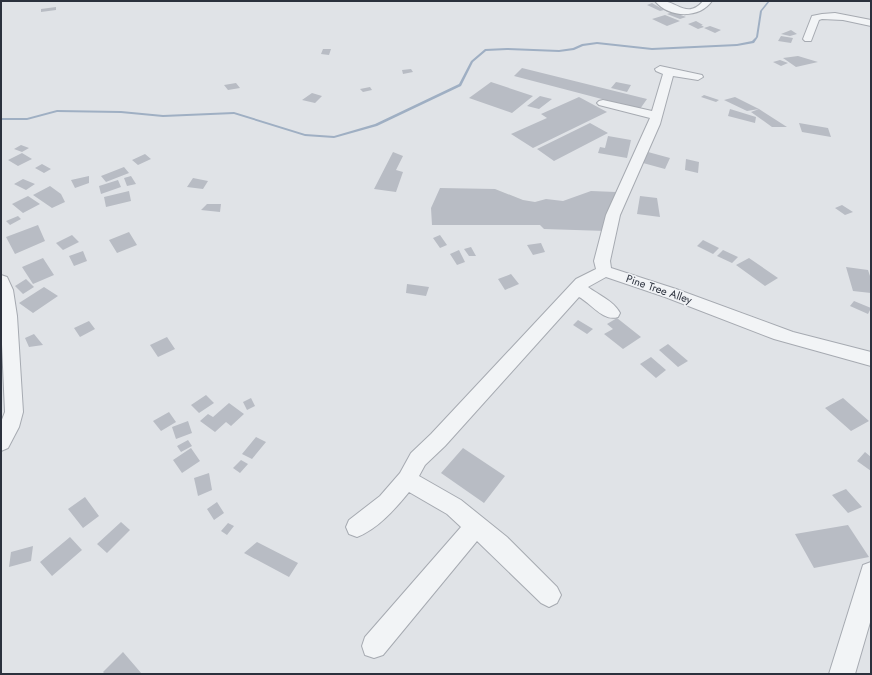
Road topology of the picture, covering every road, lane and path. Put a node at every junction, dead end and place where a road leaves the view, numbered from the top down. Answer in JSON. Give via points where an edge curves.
{"nodes":[{"id":1,"x":660,"y":1,"type":"edge"},
{"id":2,"x":708,"y":1,"type":"edge"},
{"id":3,"x":871,"y":22,"type":"edge"},
{"id":4,"x":808,"y":39,"type":"dead end"},
{"id":5,"x":698,"y":77,"type":"dead end"},
{"id":6,"x":603,"y":103,"type":"dead end"},
{"id":7,"x":656,"y":116,"type":"junction"},
{"id":8,"x":604,"y":271,"type":"junction"},
{"id":9,"x":1,"y":281,"type":"edge"},
{"id":10,"x":577,"y":289,"type":"junction"},
{"id":11,"x":612,"y":313,"type":"dead end"},
{"id":12,"x":871,"y":359,"type":"edge"},
{"id":13,"x":1,"y":442,"type":"edge"},
{"id":14,"x":407,"y":480,"type":"junction"},
{"id":15,"x":476,"y":526,"type":"junction"},
{"id":16,"x":357,"y":527,"type":"dead end"},
{"id":17,"x":871,"y":573,"type":"edge"},
{"id":18,"x":549,"y":595,"type":"dead end"},
{"id":19,"x":374,"y":646,"type":"dead end"},
{"id":20,"x":842,"y":674,"type":"edge"}],
"edges":[{"from":1,"to":2,"type":"street","via":[[670,8],[687,12],[701,9]]},
{"from":3,"to":4,"type":"street","via":[[837,16],[815,18]]},
{"from":5,"to":7,"type":"street","via":[[664,70]]},
{"from":6,"to":7,"type":"street"},
{"from":7,"to":8,"type":"street","via":[[650,135],[613,215],[602,261]]},
{"from":8,"to":10,"type":"street","via":[[582,283]]},
{"from":8,"to":12,"type":"street","name":"Pine Tree Alley","via":[[750,321],[780,334]]},
{"from":9,"to":13,"type":"street","via":[[9,316],[14,412]]},
{"from":10,"to":11,"type":"street","via":[[596,299]]},
{"from":10,"to":14,"type":"street","via":[[418,459]]},
{"from":14,"to":15,"type":"street","via":[[454,507]]},
{"from":14,"to":16,"type":"street","via":[[387,503]]},
{"from":15,"to":18,"type":"street"},
{"from":15,"to":19,"type":"street"},
{"from":17,"to":20,"type":"street"}]}
